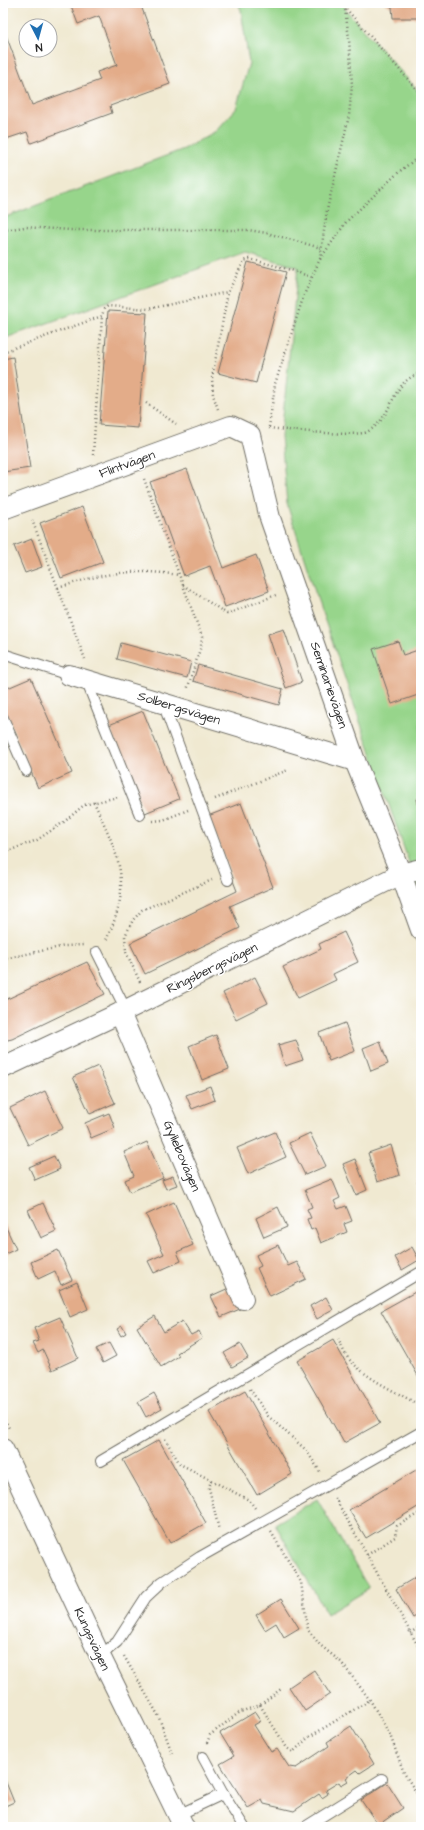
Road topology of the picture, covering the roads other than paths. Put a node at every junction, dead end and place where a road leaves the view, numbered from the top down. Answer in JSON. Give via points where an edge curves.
{"nodes":[{"id":1,"x":250,"y":434,"type":"joint"},
{"id":2,"x":3,"y":509,"type":"edge"},
{"id":3,"x":3,"y":654,"type":"edge"},
{"id":4,"x":83,"y":679,"type":"junction"},
{"id":5,"x":172,"y":706,"type":"junction"},
{"id":6,"x":3,"y":718,"type":"edge"},
{"id":7,"x":356,"y":760,"type":"junction"},
{"id":8,"x":26,"y":771,"type":"dead end"},
{"id":9,"x":140,"y":815,"type":"dead end"},
{"id":10,"x":421,"y":869,"type":"edge"},
{"id":11,"x":401,"y":874,"type":"junction"},
{"id":12,"x":227,"y":877,"type":"road end"},
{"id":13,"x":421,"y":930,"type":"edge"},
{"id":14,"x":98,"y":952,"type":"road end"},
{"id":15,"x":123,"y":1012,"type":"junction"},
{"id":16,"x":3,"y":1068,"type":"edge"},
{"id":17,"x":421,"y":1272,"type":"edge"},
{"id":18,"x":243,"y":1299,"type":"dead end"},
{"id":19,"x":421,"y":1432,"type":"edge"},
{"id":20,"x":3,"y":1449,"type":"edge"},
{"id":21,"x":101,"y":1461,"type":"dead end"},
{"id":22,"x":100,"y":1656,"type":"junction"},
{"id":23,"x":203,"y":1757,"type":"road end"},
{"id":24,"x":382,"y":1779,"type":"dead end"},
{"id":25,"x":223,"y":1794,"type":"junction"},
{"id":26,"x":181,"y":1821,"type":"edge"},
{"id":27,"x":244,"y":1827,"type":"edge"},
{"id":28,"x":305,"y":1827,"type":"edge"}],
"edges":[{"from":1,"to":2,"type":"street","name":"Flintvägen","via":[[231,426],[224,428]]},
{"from":1,"to":7,"type":"street","name":"Seminarievägen","via":[[270,518]]},
{"from":3,"to":4,"type":"lane","name":"Solbergsvägen"},
{"from":4,"to":5,"type":"street","name":"Solbergsvägen"},
{"from":4,"to":9,"type":"lane"},
{"from":5,"to":7,"type":"street","name":"Solbergsvägen"},
{"from":5,"to":12,"type":"lane"},
{"from":6,"to":8,"type":"lane"},
{"from":7,"to":11,"type":"street","name":"Seminarievägen"},
{"from":10,"to":11,"type":"street","name":"Ringsbergsvägen"},
{"from":11,"to":13,"type":"street","name":"Seminarievägen"},
{"from":11,"to":15,"type":"street","name":"Ringsbergsvägen"},
{"from":14,"to":15,"type":"lane"},
{"from":15,"to":16,"type":"street","name":"Ringsbergsvägen"},
{"from":15,"to":18,"type":"street","name":"Gyllebovägen"},
{"from":17,"to":21,"type":"lane"},
{"from":19,"to":22,"type":"lane","via":[[225,1543],[162,1582],[146,1597],[117,1642]]},
{"from":20,"to":22,"type":"street","name":"Kungsvägen"},
{"from":22,"to":26,"type":"street","name":"Kungsvägen"},
{"from":23,"to":25,"type":"lane"},
{"from":24,"to":28,"type":"lane"},
{"from":25,"to":26,"type":"lane"},
{"from":25,"to":27,"type":"lane"}]}
